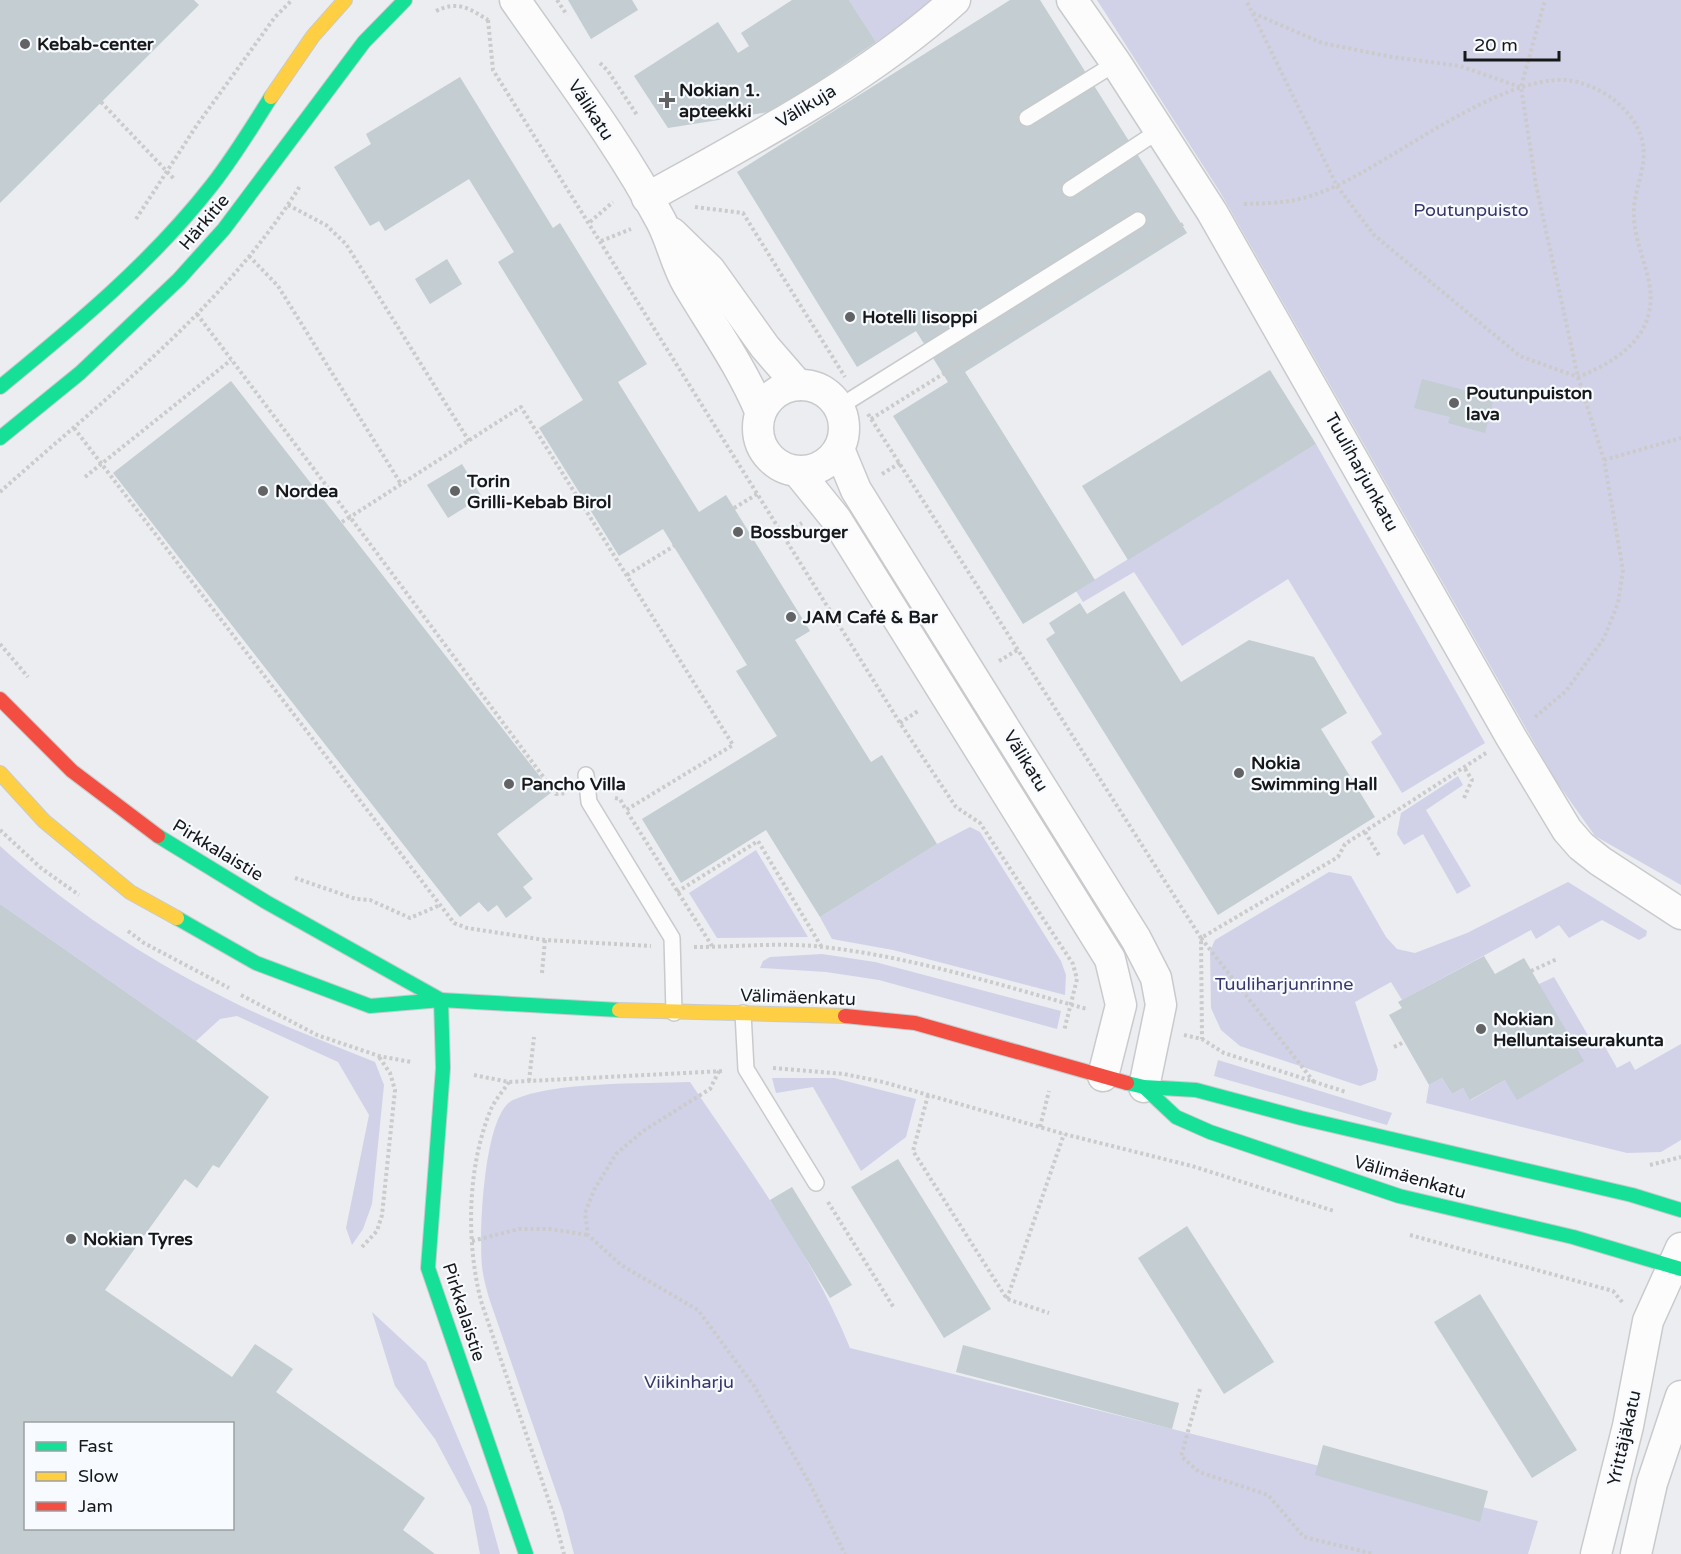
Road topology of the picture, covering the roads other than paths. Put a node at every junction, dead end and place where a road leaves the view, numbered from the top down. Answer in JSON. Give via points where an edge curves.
{"nodes":[{"id":1,"x":345,"y":0,"type":"edge"},
{"id":2,"x":405,"y":0,"type":"edge"},
{"id":3,"x":515,"y":0,"type":"edge"},
{"id":4,"x":956,"y":0,"type":"edge"},
{"id":5,"x":1072,"y":0,"type":"edge"},
{"id":6,"x":1116,"y":63,"type":"junction"},
{"id":7,"x":1027,"y":118,"type":"dead end"},
{"id":8,"x":1160,"y":130,"type":"junction"},
{"id":9,"x":1070,"y":189,"type":"dead end"},
{"id":10,"x":647,"y":198,"type":"junction"},
{"id":11,"x":1138,"y":220,"type":"dead end"},
{"id":12,"x":662,"y":223,"type":"junction"},
{"id":13,"x":798,"y":385,"type":"junction"},
{"id":14,"x":0,"y":387,"type":"edge"},
{"id":15,"x":839,"y":407,"type":"junction"},
{"id":16,"x":760,"y":411,"type":"junction"},
{"id":17,"x":0,"y":438,"type":"edge"},
{"id":18,"x":839,"y":448,"type":"junction"},
{"id":19,"x":798,"y":472,"type":"junction"},
{"id":20,"x":0,"y":699,"type":"edge"},
{"id":21,"x":0,"y":773,"type":"edge"},
{"id":22,"x":586,"y":775,"type":"dead end"},
{"id":23,"x":1681,"y":914,"type":"edge"},
{"id":24,"x":441,"y":1000,"type":"junction"},
{"id":25,"x":674,"y":1013,"type":"junction"},
{"id":26,"x":744,"y":1013,"type":"junction"},
{"id":27,"x":1103,"y":1076,"type":"junction"},
{"id":28,"x":1144,"y":1087,"type":"junction"},
{"id":29,"x":816,"y":1184,"type":"road end"},
{"id":30,"x":1681,"y":1210,"type":"edge"},
{"id":31,"x":1678,"y":1261,"type":"edge"},
{"id":32,"x":1681,"y":1396,"type":"edge"},
{"id":33,"x":526,"y":1554,"type":"edge"},
{"id":34,"x":1596,"y":1554,"type":"edge"},
{"id":35,"x":1636,"y":1554,"type":"edge"}],
"edges":[{"from":1,"to":14,"type":"main road","name":"Härkitie","via":[[308,42],[198,203],[53,344]]},
{"from":2,"to":17,"type":"main road","name":"Härkitie","via":[[364,42],[224,229],[179,279],[80,373]]},
{"from":3,"to":10,"type":"street","name":"Välikatu"},
{"from":4,"to":10,"type":"street","name":"Välikuja","via":[[921,31],[833,89]]},
{"from":5,"to":6,"type":"street","name":"Tuuliharjunkatu"},
{"from":6,"to":7,"type":"lane"},
{"from":6,"to":8,"type":"street","name":"Tuuliharjunkatu"},
{"from":8,"to":9,"type":"lane"},
{"from":8,"to":23,"type":"street","name":"Tuuliharjunkatu","via":[[1200,216],[1502,743],[1581,846]]},
{"from":10,"to":12,"type":"street","name":"Välikatu"},
{"from":11,"to":15,"type":"lane"},
{"from":12,"to":13,"type":"street","name":"Välikatu","via":[[710,270],[765,347]]},
{"from":12,"to":16,"type":"street","name":"Välikatu","via":[[686,282],[738,363]]},
{"from":13,"to":15,"type":"street","via":[[828,394]]},
{"from":13,"to":16,"type":"street","via":[[782,388]]},
{"from":15,"to":18,"type":"street","via":[[844,435]]},
{"from":16,"to":19,"type":"street","via":[[760,444],[769,458]]},
{"from":18,"to":19,"type":"street","via":[[815,470]]},
{"from":18,"to":28,"type":"street","name":"Välikatu","via":[[856,490],[1136,939],[1156,978],[1161,1005]]},
{"from":19,"to":27,"type":"street","name":"Välikatu","via":[[836,519],[1110,959],[1120,994],[1119,1018]]},
{"from":20,"to":24,"type":"main road","name":"Pirkkalaistie","via":[[47,749],[99,794],[201,863]]},
{"from":21,"to":24,"type":"main road","via":[[44,821],[130,892],[256,963],[370,1006]]},
{"from":22,"to":25,"type":"lane","via":[[589,802],[666,924],[673,947]]},
{"from":24,"to":25,"type":"main road","name":"Välimäenkatu"},
{"from":24,"to":33,"type":"main road","name":"Pirkkalaistie","via":[[443,1068],[428,1268]]},
{"from":25,"to":26,"type":"main road","name":"Välimäenkatu"},
{"from":26,"to":27,"type":"main road","name":"Välimäenkatu","via":[[828,1014],[915,1023]]},
{"from":26,"to":29,"type":"lane","via":[[746,1069]]},
{"from":27,"to":28,"type":"main road","name":"Välimäenkatu"},
{"from":28,"to":30,"type":"main road","name":"Välimäenkatu","via":[[1196,1090],[1621,1192]]},
{"from":28,"to":31,"type":"main road","name":"Välimäenkatu","via":[[1176,1117],[1210,1132],[1399,1196]]},
{"from":31,"to":34,"type":"street","name":"Yrittäjäkatu","via":[[1648,1321],[1628,1426]]},
{"from":32,"to":35,"type":"street","name":"Yrittäjäkatu","via":[[1652,1483]]}]}
